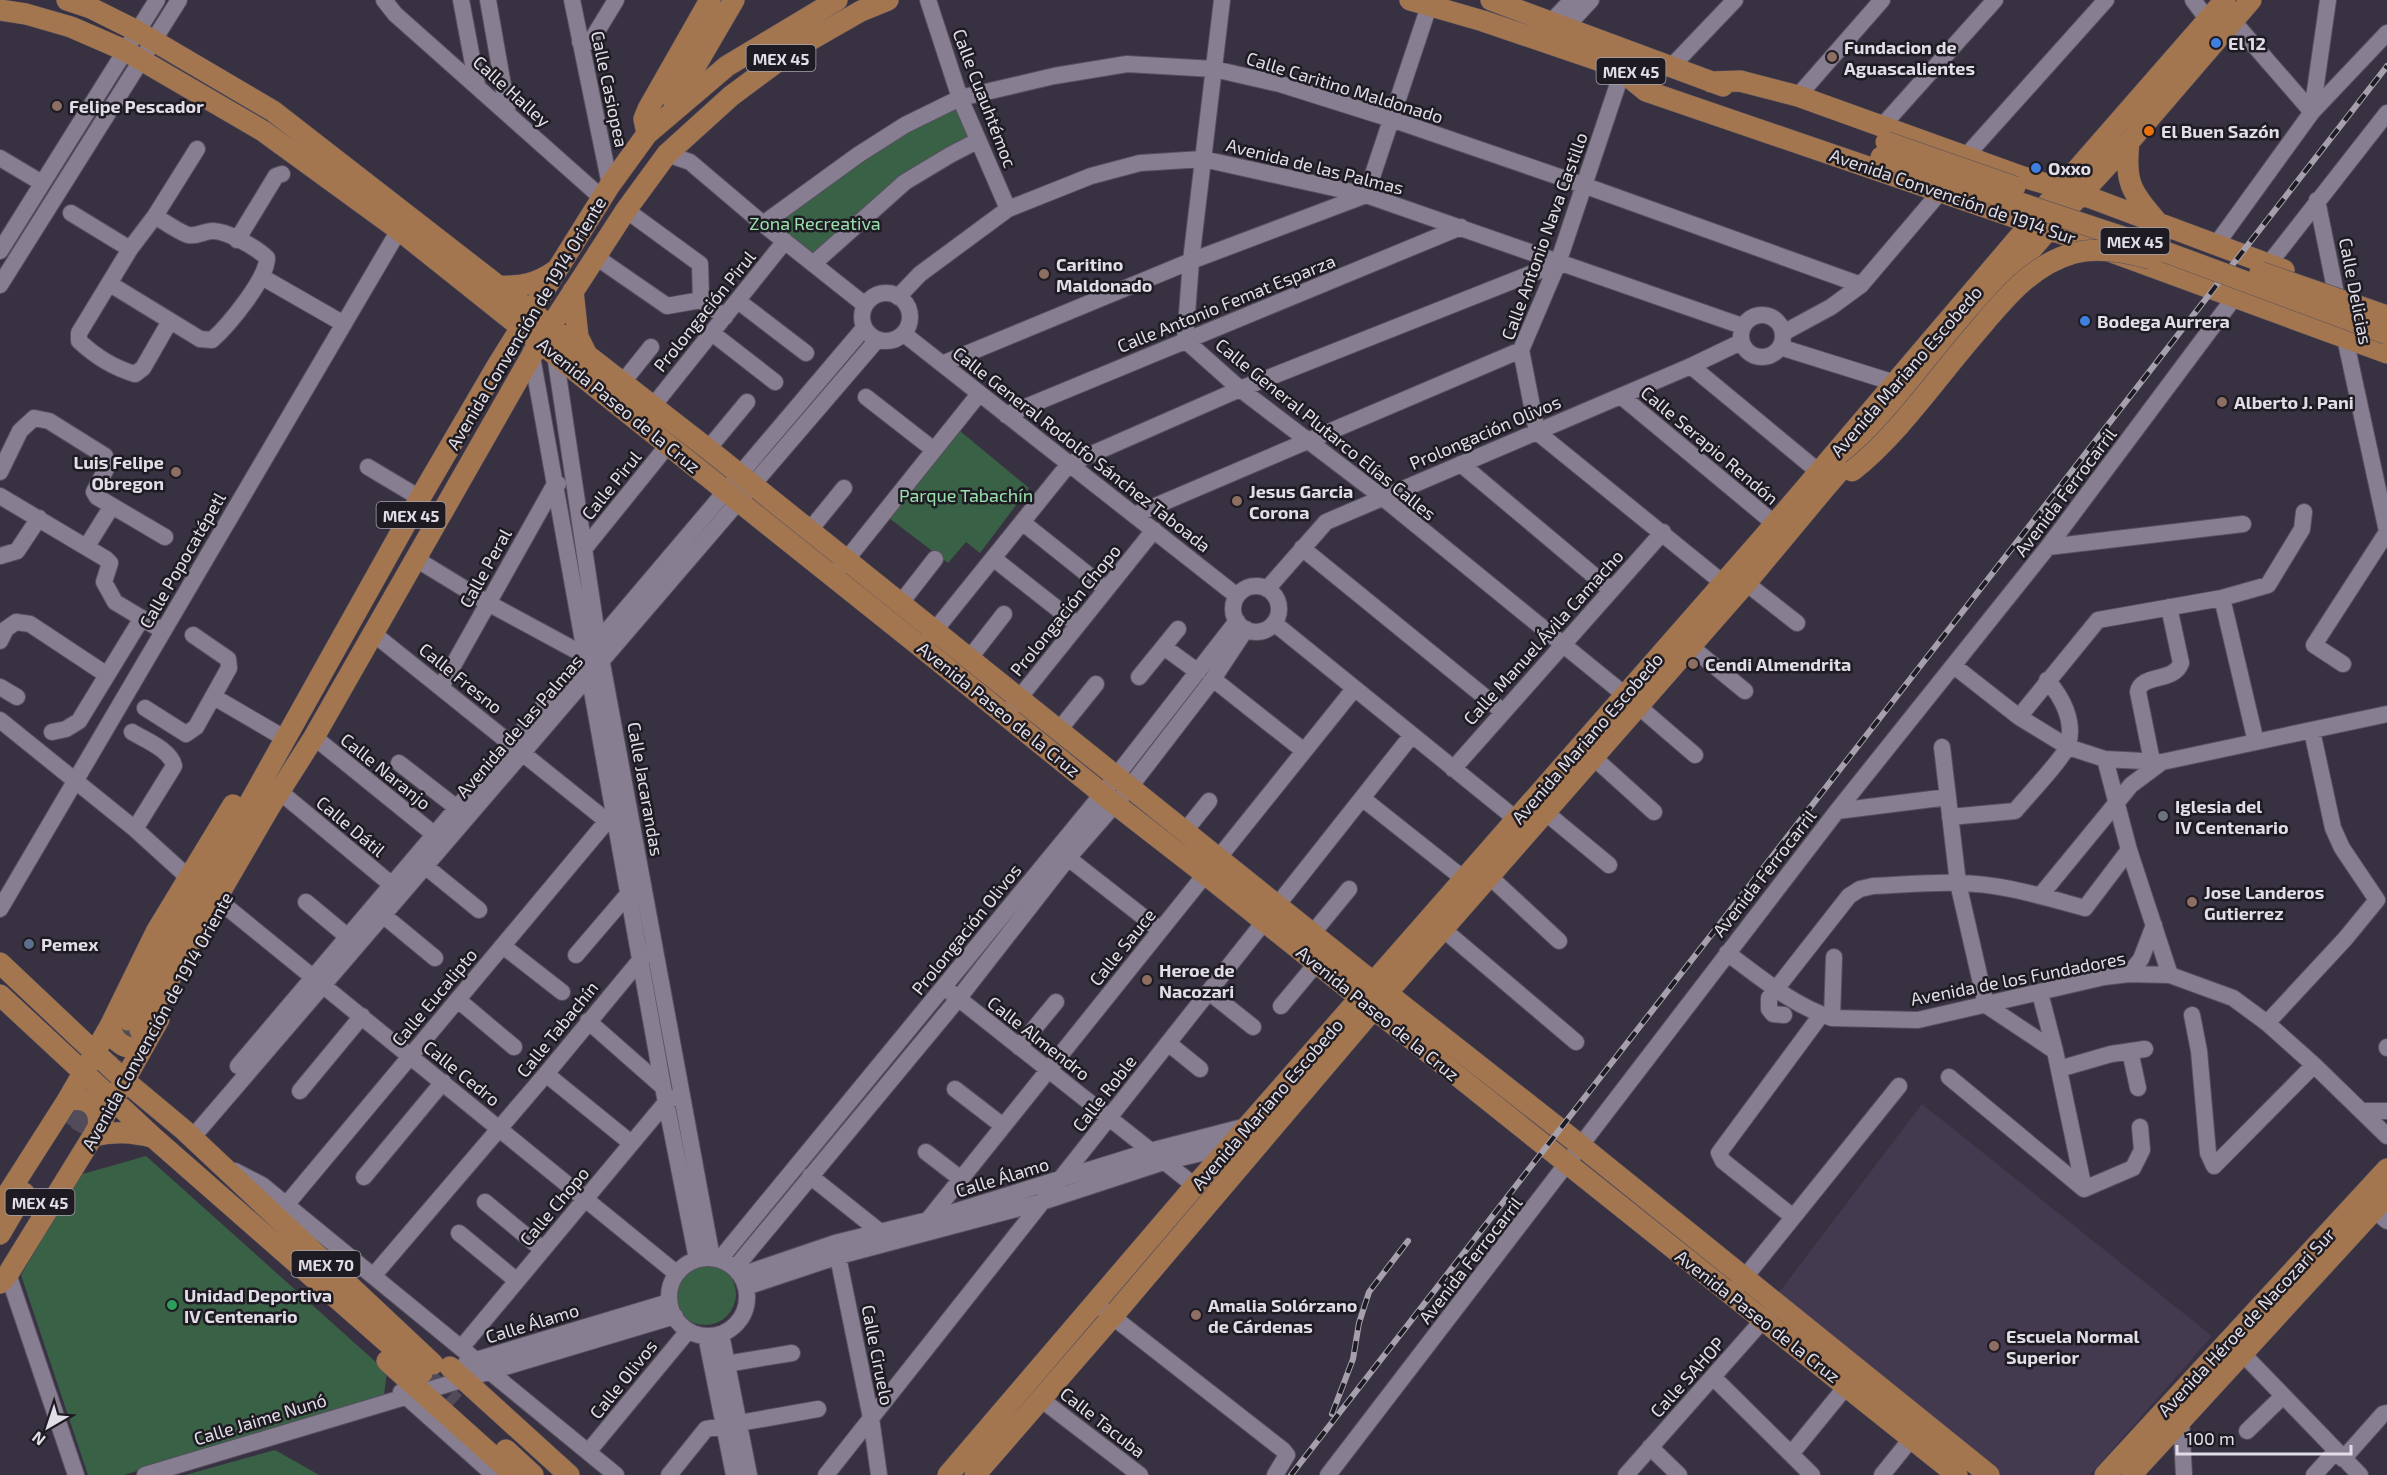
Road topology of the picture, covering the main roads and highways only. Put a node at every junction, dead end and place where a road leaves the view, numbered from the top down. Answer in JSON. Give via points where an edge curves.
{"nodes":[{"id":1,"x":67,"y":0,"type":"edge"},
{"id":2,"x":710,"y":0,"type":"edge"},
{"id":3,"x":734,"y":0,"type":"edge"},
{"id":4,"x":837,"y":0,"type":"edge"},
{"id":5,"x":888,"y":0,"type":"edge"},
{"id":6,"x":1491,"y":0,"type":"edge"},
{"id":7,"x":2251,"y":0,"type":"edge"},
{"id":8,"x":1420,"y":3,"type":"edge"},
{"id":9,"x":0,"y":10,"type":"edge"},
{"id":10,"x":2221,"y":13,"type":"edge"},
{"id":11,"x":1625,"y":69,"type":"junction"},
{"id":12,"x":1785,"y":108,"type":"junction"},
{"id":13,"x":667,"y":115,"type":"junction"},
{"id":14,"x":647,"y":134,"type":"junction"},
{"id":15,"x":686,"y":136,"type":"junction"},
{"id":16,"x":2129,"y":142,"type":"junction"},
{"id":17,"x":667,"y":154,"type":"junction"},
{"id":18,"x":2090,"y":157,"type":"junction"},
{"id":19,"x":2020,"y":176,"type":"junction"},
{"id":20,"x":2060,"y":189,"type":"junction"},
{"id":21,"x":2083,"y":195,"type":"junction"},
{"id":22,"x":2041,"y":226,"type":"junction"},
{"id":23,"x":2170,"y":229,"type":"junction"},
{"id":24,"x":2088,"y":243,"type":"junction"},
{"id":25,"x":2212,"y":245,"type":"junction"},
{"id":26,"x":558,"y":269,"type":"junction"},
{"id":27,"x":2164,"y":271,"type":"junction"},
{"id":28,"x":2219,"y":272,"type":"junction"},
{"id":29,"x":2010,"y":276,"type":"junction"},
{"id":30,"x":2308,"y":278,"type":"junction"},
{"id":31,"x":2198,"y":284,"type":"junction"},
{"id":32,"x":573,"y":291,"type":"junction"},
{"id":33,"x":494,"y":294,"type":"junction"},
{"id":34,"x":2387,"y":305,"type":"edge"},
{"id":35,"x":2387,"y":316,"type":"edge"},
{"id":36,"x":2295,"y":321,"type":"junction"},
{"id":37,"x":2387,"y":334,"type":"edge"},
{"id":38,"x":537,"y":336,"type":"junction"},
{"id":39,"x":586,"y":353,"type":"junction"},
{"id":40,"x":2387,"y":353,"type":"edge"},
{"id":41,"x":497,"y":366,"type":"junction"},
{"id":42,"x":1836,"y":473,"type":"junction"},
{"id":43,"x":1770,"y":537,"type":"junction"},
{"id":44,"x":840,"y":569,"type":"junction"},
{"id":45,"x":928,"y":639,"type":"junction"},
{"id":46,"x":1631,"y":700,"type":"junction"},
{"id":47,"x":297,"y":719,"type":"junction"},
{"id":48,"x":309,"y":745,"type":"junction"},
{"id":49,"x":1212,"y":866,"type":"junction"},
{"id":50,"x":0,"y":963,"type":"edge"},
{"id":51,"x":1380,"y":988,"type":"junction"},
{"id":52,"x":0,"y":995,"type":"edge"},
{"id":53,"x":1366,"y":1005,"type":"junction"},
{"id":54,"x":131,"y":1030,"type":"junction"},
{"id":55,"x":95,"y":1053,"type":"junction"},
{"id":56,"x":84,"y":1072,"type":"junction"},
{"id":57,"x":124,"y":1080,"type":"junction"},
{"id":58,"x":112,"y":1100,"type":"junction"},
{"id":59,"x":67,"y":1101,"type":"junction"},
{"id":60,"x":85,"y":1130,"type":"junction"},
{"id":61,"x":1255,"y":1134,"type":"junction"},
{"id":62,"x":154,"y":1138,"type":"junction"},
{"id":63,"x":2387,"y":1169,"type":"edge"},
{"id":64,"x":0,"y":1206,"type":"edge"},
{"id":65,"x":2383,"y":1209,"type":"edge"},
{"id":66,"x":0,"y":1234,"type":"edge"},
{"id":67,"x":3,"y":1276,"type":"edge"},
{"id":68,"x":1853,"y":1378,"type":"junction"},
{"id":69,"x":436,"y":1382,"type":"junction"},
{"id":70,"x":1918,"y":1430,"type":"junction"},
{"id":71,"x":994,"y":1453,"type":"junction"},
{"id":72,"x":514,"y":1475,"type":"edge"},
{"id":73,"x":533,"y":1475,"type":"edge"},
{"id":74,"x":557,"y":1475,"type":"edge"},
{"id":75,"x":569,"y":1475,"type":"edge"},
{"id":76,"x":948,"y":1475,"type":"edge"},
{"id":77,"x":962,"y":1475,"type":"edge"},
{"id":78,"x":975,"y":1475,"type":"edge"},
{"id":79,"x":1957,"y":1475,"type":"edge"},
{"id":80,"x":1987,"y":1475,"type":"edge"},
{"id":81,"x":2104,"y":1475,"type":"edge"},
{"id":82,"x":2131,"y":1475,"type":"edge"}],
"edges":[{"from":1,"to":33,"type":"main road","name":"Avenida Paseo de la Cruz","via":[[108,16],[273,111]]},
{"from":2,"to":14,"type":"main road","via":[[648,109],[644,119]]},
{"from":3,"to":13,"type":"main road"},
{"from":4,"to":13,"type":"main road","name":"Avenida Convención de 1914 Oriente","number":"MEX 45","via":[[727,66]]},
{"from":5,"to":15,"type":"main road","name":"Avenida Convención de 1914 Oriente","number":"MEX 45","via":[[793,50],[730,96]]},
{"from":6,"to":12,"type":"main road","name":"Avenida Convención de 1914 Sur","number":"MEX 45"},
{"from":7,"to":10,"type":"main road","name":"Avenida Mariano Escobedo"},
{"from":8,"to":11,"type":"main road","name":"Avenida Convención de 1914 Sur","number":"MEX 45"},
{"from":9,"to":33,"type":"main road","name":"Avenida Paseo de la Cruz","via":[[71,27],[133,55],[263,131]]},
{"from":10,"to":16,"type":"main road","name":"Avenida Mariano Escobedo"},
{"from":10,"to":18,"type":"main road","name":"Avenida Mariano Escobedo"},
{"from":11,"to":12,"type":"main road","name":"Avenida Convención de 1914 Sur","number":"MEX 45"},
{"from":11,"to":22,"type":"main road","name":"Avenida Convención de 1914 Sur","via":[[1646,91]]},
{"from":12,"to":19,"type":"main road","name":"Avenida Convención de 1914 Sur","via":[[1883,126]]},
{"from":12,"to":28,"type":"main road","name":"Avenida Convención de 1914 Sur","number":"MEX 45","bridge":true},
{"from":12,"to":35,"type":"main road","name":"Avenida Convención de 1914 Sur","number":"MEX 45","bridge":true},
{"from":13,"to":14,"type":"main road","name":"Avenida Convención de 1914 Oriente","number":"MEX 45"},
{"from":13,"to":15,"type":"main road"},
{"from":14,"to":17,"type":"main road"},
{"from":14,"to":26,"type":"main road","name":"Avenida Convención de 1914 Oriente","number":"MEX 45"},
{"from":15,"to":17,"type":"main road","name":"Avenida Convención de 1914 Oriente","number":"MEX 45"},
{"from":16,"to":21,"type":"main road","name":"Avenida Mariano Escobedo"},
{"from":16,"to":23,"type":"main road","via":[[2127,175],[2131,188],[2139,201]]},
{"from":17,"to":32,"type":"main road","name":"Avenida Convención de 1914 Oriente","number":"MEX 45"},
{"from":18,"to":19,"type":"main road","via":[[2058,173]]},
{"from":18,"to":20,"type":"main road","name":"Avenida Mariano Escobedo"},
{"from":19,"to":20,"type":"main road","name":"Avenida Convención de 1914 Sur"},
{"from":20,"to":21,"type":"main road","name":"Avenida Convención de 1914 Sur"},
{"from":20,"to":22,"type":"main road","name":"Avenida Mariano Escobedo"},
{"from":21,"to":22,"type":"main road","name":"Avenida Mariano Escobedo"},
{"from":21,"to":23,"type":"main road","name":"Avenida Convención de 1914 Sur"},
{"from":22,"to":24,"type":"main road","name":"Avenida Convención de 1914 Sur"},
{"from":22,"to":29,"type":"main road","name":"Avenida Mariano Escobedo"},
{"from":22,"to":42,"type":"main road","name":"Avenida Mariano Escobedo","via":[[1895,383]]},
{"from":23,"to":25,"type":"main road","name":"Avenida Convención de 1914 Sur"},
{"from":23,"to":27,"type":"main road","via":[[2185,239],[2186,252]]},
{"from":24,"to":27,"type":"main road","name":"Avenida Convención de 1914 Sur"},
{"from":24,"to":29,"type":"main road","via":[[2055,251]]},
{"from":25,"to":30,"type":"main road","name":"Avenida Convención de 1914 Sur"},
{"from":25,"to":31,"type":"main road","via":[[2195,261]]},
{"from":26,"to":33,"type":"main road","via":[[537,283]]},
{"from":26,"to":38,"type":"main road","name":"Avenida Convención de 1914 Oriente","number":"MEX 45"},
{"from":27,"to":31,"type":"main road","name":"Avenida Convención de 1914 Sur"},
{"from":28,"to":37,"type":"main road","name":"Avenida Convención de 1914 Sur","number":"MEX 45","bridge":true},
{"from":28,"to":42,"type":"main road","bridge":true,"via":[[2203,273],[2136,254],[2099,250],[2053,261],[2028,276],[2001,303],[1868,459]]},
{"from":29,"to":42,"type":"main road","name":"Avenida Mariano Escobedo"},
{"from":30,"to":34,"type":"main road","name":"Avenida Convención de 1914 Sur"},
{"from":30,"to":36,"type":"main road","via":[[2289,299],[2288,307]]},
{"from":31,"to":36,"type":"main road","name":"Avenida Convención de 1914 Sur"},
{"from":32,"to":38,"type":"main road","name":"Avenida Convención de 1914 Oriente","number":"MEX 45"},
{"from":32,"to":39,"type":"main road","via":[[578,337]]},
{"from":33,"to":38,"type":"main road","name":"Avenida Paseo de la Cruz"},
{"from":33,"to":41,"type":"main road","via":[[501,328]]},
{"from":36,"to":40,"type":"main road","name":"Avenida Convención de 1914 Sur"},
{"from":38,"to":39,"type":"main road","name":"Avenida Paseo de la Cruz"},
{"from":38,"to":41,"type":"main road","name":"Avenida Convención de 1914 Oriente","number":"MEX 45"},
{"from":38,"to":44,"type":"main road","name":"Avenida Paseo de la Cruz","via":[[732,496]]},
{"from":38,"to":48,"type":"main road","name":"Avenida Convención de 1914 Oriente","number":"MEX 45","via":[[416,560]]},
{"from":39,"to":44,"type":"main road","name":"Avenida Paseo de la Cruz","via":[[809,531]]},
{"from":41,"to":47,"type":"main road","name":"Avenida Convención de 1914 Oriente","number":"MEX 45"},
{"from":42,"to":43,"type":"main road","name":"Avenida Mariano Escobedo"},
{"from":43,"to":46,"type":"main road","name":"Avenida Mariano Escobedo","via":[[1723,583]]},
{"from":43,"to":46,"type":"main road","name":"Avenida Mariano Escobedo","via":[[1746,583],[1690,646]]},
{"from":44,"to":45,"type":"main road","name":"Avenida Paseo de la Cruz"},
{"from":44,"to":45,"type":"main road","name":"Avenida Paseo de la Cruz","via":[[900,603]]},
{"from":45,"to":49,"type":"main road","name":"Avenida Paseo de la Cruz","via":[[1006,715],[1109,798]]},
{"from":45,"to":49,"type":"main road","name":"Avenida Paseo de la Cruz","via":[[969,659],[1123,781],[1185,831]]},
{"from":46,"to":51,"type":"main road","name":"Avenida Mariano Escobedo","via":[[1516,819]]},
{"from":46,"to":51,"type":"main road","name":"Avenida Mariano Escobedo","via":[[1592,756],[1444,930]]},
{"from":47,"to":54,"type":"main road","name":"Avenida Convención de 1914 Oriente","number":"MEX 45"},
{"from":47,"to":54,"type":"main road","name":"Avenida Convención de 1914 Oriente","via":[[272,743],[156,932]]},
{"from":48,"to":54,"type":"main road","name":"Avenida Convención de 1914 Oriente","number":"MEX 45"},
{"from":48,"to":54,"type":"main road","name":"Avenida Convención de 1914 Oriente","via":[[285,796],[223,904]]},
{"from":49,"to":51,"type":"main road","name":"Avenida Paseo de la Cruz","via":[[1277,905]]},
{"from":49,"to":53,"type":"main road","name":"Avenida Paseo de la Cruz","via":[[1264,922]]},
{"from":50,"to":55,"type":"main road","number":"MEX 70"},
{"from":51,"to":53,"type":"main road","name":"Avenida Mariano Escobedo"},
{"from":51,"to":68,"type":"main road","name":"Avenida Paseo de la Cruz","via":[[1778,1304]]},
{"from":52,"to":56,"type":"main road"},
{"from":53,"to":61,"type":"main road","name":"Avenida Mariano Escobedo"},
{"from":53,"to":61,"type":"main road","name":"Avenida Mariano Escobedo","via":[[1276,1124]]},
{"from":53,"to":68,"type":"main road","name":"Avenida Paseo de la Cruz","via":[[1763,1320]]},
{"from":54,"to":55,"type":"main road","name":"Avenida Convención de 1914 Oriente"},
{"from":54,"to":57,"type":"main road","name":"Avenida Convención de 1914 Oriente"},
{"from":55,"to":56,"type":"main road","name":"Avenida Convención de 1914 Oriente"},
{"from":55,"to":57,"type":"main road","number":"MEX 70"},
{"from":56,"to":58,"type":"main road"},
{"from":56,"to":59,"type":"main road","name":"Avenida Convención de 1914 Oriente"},
{"from":57,"to":58,"type":"main road","name":"Avenida Convención de 1914 Oriente"},
{"from":57,"to":69,"type":"main road","number":"MEX 70","via":[[220,1164]]},
{"from":58,"to":60,"type":"main road","name":"Avenida Convención de 1914 Oriente"},
{"from":58,"to":62,"type":"main road"},
{"from":59,"to":60,"type":"main road","via":[[84,1100],[97,1110]]},
{"from":59,"to":64,"type":"main road","name":"Avenida Convención de 1914 Oriente"},
{"from":60,"to":62,"type":"main road"},
{"from":60,"to":66,"type":"main road","name":"Avenida Convención de 1914 Oriente","number":"MEX 45"},
{"from":60,"to":67,"type":"main road","name":"Avenida Convención de 1914 Oriente"},
{"from":61,"to":71,"type":"main road","name":"Avenida Mariano Escobedo","via":[[1112,1317]]},
{"from":61,"to":76,"type":"main road","name":"Avenida Mariano Escobedo","via":[[1232,1145],[1195,1186]]},
{"from":62,"to":69,"type":"main road","via":[[198,1178],[214,1204]]},
{"from":63,"to":81,"type":"main road","name":"Avenida Héroe de Nacozari Sur"},
{"from":65,"to":82,"type":"main road","name":"Avenida Héroe de Nacozari Sur","via":[[2242,1353]]},
{"from":68,"to":70,"type":"main road","name":"Avenida Paseo de la Cruz"},
{"from":69,"to":72,"type":"main road"},
{"from":69,"to":73,"type":"main road","number":"MEX 70"},
{"from":69,"to":74,"type":"main road","number":"MEX 70"},
{"from":69,"to":75,"type":"main road"},
{"from":70,"to":79,"type":"main road","name":"Avenida Paseo de la Cruz"},
{"from":70,"to":80,"type":"main road","name":"Avenida Paseo de la Cruz"},
{"from":71,"to":77,"type":"main road"},
{"from":71,"to":78,"type":"main road","name":"Avenida Mariano Escobedo"}]}
